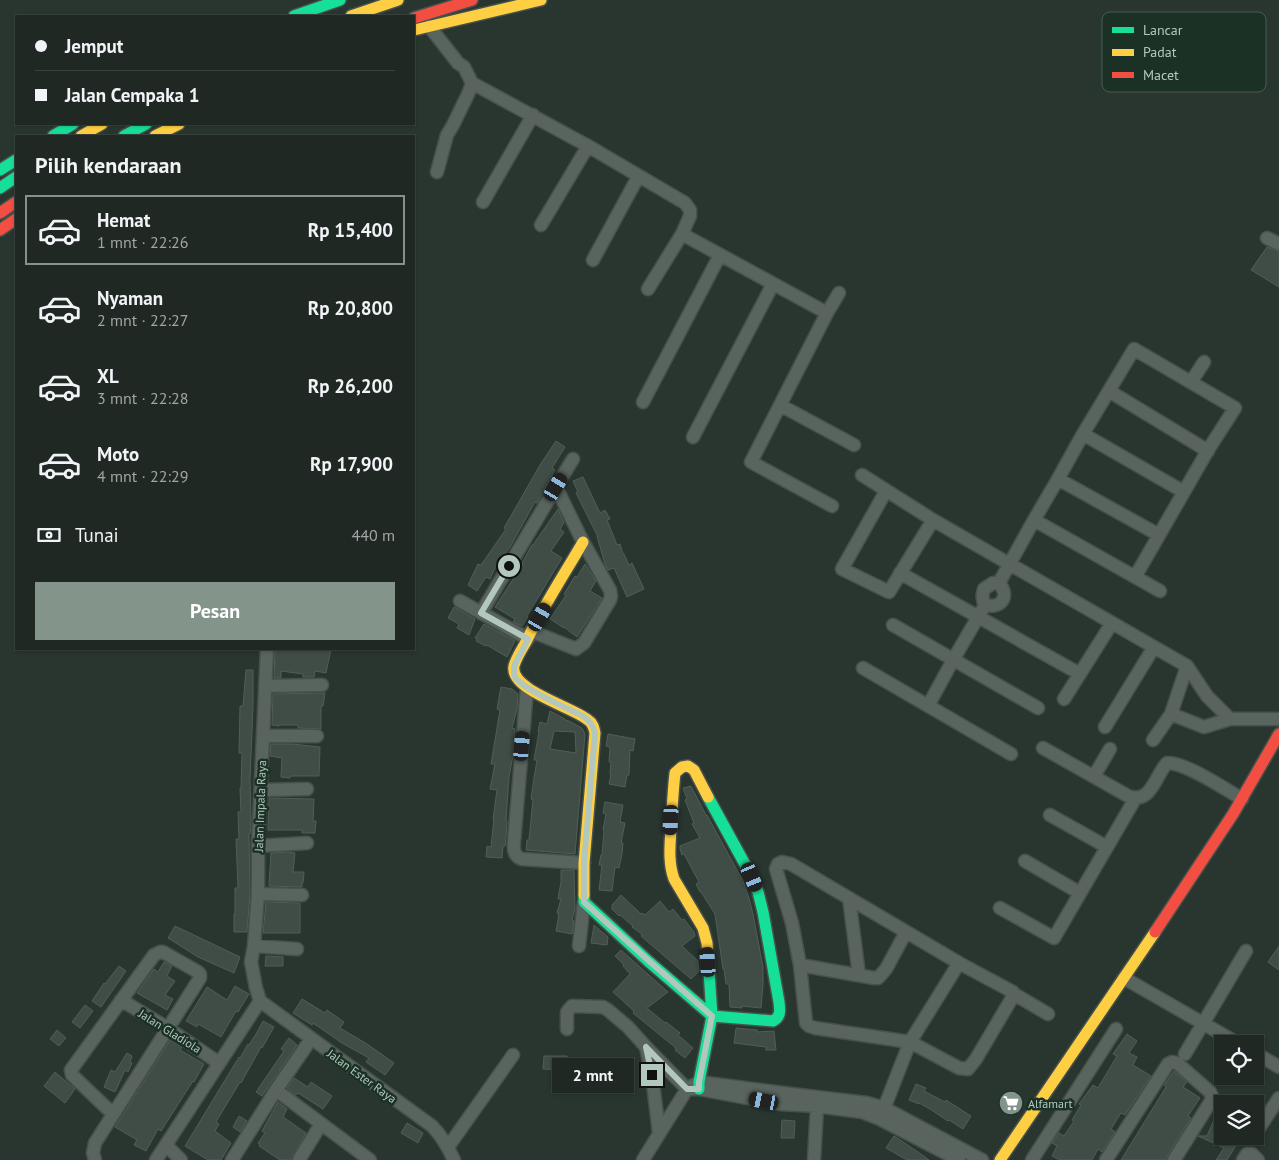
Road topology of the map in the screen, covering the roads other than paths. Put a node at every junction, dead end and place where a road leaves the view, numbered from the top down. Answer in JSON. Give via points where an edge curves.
{"nodes":[{"id":1,"x":340,"y":0,"type":"edge"},
{"id":2,"x":398,"y":0,"type":"edge"},
{"id":3,"x":472,"y":0,"type":"edge"},
{"id":4,"x":541,"y":0,"type":"edge"},
{"id":5,"x":297,"y":15,"type":"edge"},
{"id":6,"x":355,"y":15,"type":"edge"},
{"id":7,"x":415,"y":18,"type":"edge"},
{"id":8,"x":429,"y":26,"type":"junction"},
{"id":9,"x":415,"y":30,"type":"edge"},
{"id":10,"x":472,"y":83,"type":"junction"},
{"id":11,"x":533,"y":115,"type":"junction"},
{"id":12,"x":71,"y":125,"type":"edge"},
{"id":13,"x":100,"y":125,"type":"edge"},
{"id":14,"x":144,"y":125,"type":"edge"},
{"id":15,"x":177,"y":125,"type":"edge"},
{"id":16,"x":55,"y":135,"type":"edge"},
{"id":17,"x":83,"y":135,"type":"edge"},
{"id":18,"x":126,"y":135,"type":"edge"},
{"id":19,"x":157,"y":135,"type":"edge"},
{"id":20,"x":588,"y":146,"type":"junction"},
{"id":21,"x":15,"y":161,"type":"edge"},
{"id":22,"x":0,"y":170,"type":"edge"},
{"id":23,"x":436,"y":172,"type":"dead end"},
{"id":24,"x":638,"y":176,"type":"junction"},
{"id":25,"x":15,"y":178,"type":"edge"},
{"id":26,"x":0,"y":188,"type":"edge"},
{"id":27,"x":483,"y":202,"type":"dead end"},
{"id":28,"x":15,"y":203,"type":"edge"},
{"id":29,"x":0,"y":213,"type":"edge"},
{"id":30,"x":15,"y":220,"type":"edge"},
{"id":31,"x":541,"y":225,"type":"dead end"},
{"id":32,"x":0,"y":230,"type":"edge"},
{"id":33,"x":682,"y":234,"type":"junction"},
{"id":34,"x":720,"y":255,"type":"junction"},
{"id":35,"x":593,"y":260,"type":"dead end"},
{"id":36,"x":773,"y":284,"type":"junction"},
{"id":37,"x":648,"y":289,"type":"dead end"},
{"id":38,"x":839,"y":293,"type":"dead end"},
{"id":39,"x":827,"y":313,"type":"junction"},
{"id":40,"x":1204,"y":362,"type":"dead end"},
{"id":41,"x":1191,"y":382,"type":"junction"},
{"id":42,"x":1109,"y":391,"type":"junction"},
{"id":43,"x":643,"y":402,"type":"dead end"},
{"id":44,"x":780,"y":405,"type":"junction"},
{"id":45,"x":1083,"y":434,"type":"junction"},
{"id":46,"x":693,"y":437,"type":"dead end"},
{"id":47,"x":854,"y":445,"type":"dead end"},
{"id":48,"x":1208,"y":451,"type":"junction"},
{"id":49,"x":573,"y":459,"type":"dead end"},
{"id":50,"x":862,"y":475,"type":"dead end"},
{"id":51,"x":1058,"y":479,"type":"junction"},
{"id":52,"x":556,"y":487,"type":"junction"},
{"id":53,"x":886,"y":491,"type":"junction"},
{"id":54,"x":1184,"y":492,"type":"junction"},
{"id":55,"x":832,"y":506,"type":"dead end"},
{"id":56,"x":933,"y":520,"type":"junction"},
{"id":57,"x":1034,"y":520,"type":"junction"},
{"id":58,"x":1159,"y":535,"type":"junction"},
{"id":59,"x":583,"y":542,"type":"junction"},
{"id":60,"x":1009,"y":564,"type":"junction"},
{"id":61,"x":900,"y":573,"type":"junction"},
{"id":62,"x":1135,"y":577,"type":"junction"},
{"id":63,"x":998,"y":583,"type":"junction"},
{"id":64,"x":1160,"y":591,"type":"dead end"},
{"id":65,"x":460,"y":601,"type":"dead end"},
{"id":66,"x":986,"y":605,"type":"junction"},
{"id":67,"x":481,"y":613,"type":"junction"},
{"id":68,"x":979,"y":616,"type":"junction"},
{"id":69,"x":1112,"y":623,"type":"junction"},
{"id":70,"x":892,"y":625,"type":"dead end"},
{"id":71,"x":529,"y":635,"type":"junction"},
{"id":72,"x":1154,"y":647,"type":"junction"},
{"id":73,"x":267,"y":650,"type":"edge"},
{"id":74,"x":953,"y":660,"type":"junction"},
{"id":75,"x":1187,"y":666,"type":"junction"},
{"id":76,"x":863,"y":668,"type":"dead end"},
{"id":77,"x":1080,"y":674,"type":"junction"},
{"id":78,"x":322,"y":685,"type":"dead end"},
{"id":79,"x":265,"y":686,"type":"junction"},
{"id":80,"x":527,"y":688,"type":"junction"},
{"id":81,"x":1064,"y":700,"type":"dead end"},
{"id":82,"x":928,"y":706,"type":"junction"},
{"id":83,"x":1038,"y":708,"type":"dead end"},
{"id":84,"x":1172,"y":714,"type":"junction"},
{"id":85,"x":1230,"y":718,"type":"junction"},
{"id":86,"x":1279,"y":719,"type":"edge"},
{"id":87,"x":1105,"y":727,"type":"dead end"},
{"id":88,"x":1279,"y":734,"type":"edge"},
{"id":89,"x":263,"y":736,"type":"junction"},
{"id":90,"x":316,"y":736,"type":"dead end"},
{"id":91,"x":1153,"y":740,"type":"dead end"},
{"id":92,"x":1043,"y":748,"type":"dead end"},
{"id":93,"x":1110,"y":749,"type":"dead end"},
{"id":94,"x":1011,"y":754,"type":"dead end"},
{"id":95,"x":1094,"y":776,"type":"junction"},
{"id":96,"x":307,"y":789,"type":"dead end"},
{"id":97,"x":261,"y":790,"type":"junction"},
{"id":98,"x":1135,"y":799,"type":"junction"},
{"id":99,"x":1242,"y":799,"type":"junction"},
{"id":100,"x":1050,"y":815,"type":"dead end"},
{"id":101,"x":307,"y":843,"type":"dead end"},
{"id":102,"x":258,"y":846,"type":"junction"},
{"id":103,"x":1107,"y":847,"type":"junction"},
{"id":104,"x":1025,"y":862,"type":"dead end"},
{"id":105,"x":584,"y":863,"type":"junction"},
{"id":106,"x":1080,"y":893,"type":"junction"},
{"id":107,"x":258,"y":894,"type":"junction"},
{"id":108,"x":302,"y":895,"type":"dead end"},
{"id":109,"x":849,"y":898,"type":"junction"},
{"id":110,"x":584,"y":902,"type":"junction"},
{"id":111,"x":1000,"y":908,"type":"dead end"},
{"id":112,"x":906,"y":932,"type":"junction"},
{"id":113,"x":254,"y":946,"type":"junction"},
{"id":114,"x":579,"y":946,"type":"dead end"},
{"id":115,"x":297,"y":949,"type":"dead end"},
{"id":116,"x":1246,"y":951,"type":"dead end"},
{"id":117,"x":959,"y":963,"type":"junction"},
{"id":118,"x":800,"y":965,"type":"junction"},
{"id":119,"x":859,"y":975,"type":"junction"},
{"id":120,"x":1124,"y":978,"type":"junction"},
{"id":121,"x":1014,"y":994,"type":"junction"},
{"id":122,"x":121,"y":1000,"type":"junction"},
{"id":123,"x":260,"y":1001,"type":"junction"},
{"id":124,"x":1048,"y":1014,"type":"dead end"},
{"id":125,"x":712,"y":1016,"type":"junction"},
{"id":126,"x":1203,"y":1023,"type":"junction"},
{"id":127,"x":169,"y":1028,"type":"junction"},
{"id":128,"x":567,"y":1029,"type":"dead end"},
{"id":129,"x":1116,"y":1029,"type":"dead end"},
{"id":130,"x":1224,"y":1035,"type":"edge"},
{"id":131,"x":311,"y":1039,"type":"junction"},
{"id":132,"x":910,"y":1042,"type":"junction"},
{"id":133,"x":646,"y":1047,"type":"junction"},
{"id":134,"x":1185,"y":1054,"type":"dead end"},
{"id":135,"x":514,"y":1055,"type":"dead end"},
{"id":136,"x":1264,"y":1058,"type":"edge"},
{"id":137,"x":219,"y":1063,"type":"junction"},
{"id":138,"x":1279,"y":1067,"type":"edge"},
{"id":139,"x":695,"y":1087,"type":"junction"},
{"id":140,"x":276,"y":1090,"type":"junction"},
{"id":141,"x":781,"y":1098,"type":"junction"},
{"id":142,"x":1279,"y":1098,"type":"edge"},
{"id":143,"x":817,"y":1106,"type":"junction"},
{"id":144,"x":113,"y":1114,"type":"junction"},
{"id":145,"x":882,"y":1114,"type":"junction"},
{"id":146,"x":1264,"y":1120,"type":"edge"},
{"id":147,"x":321,"y":1124,"type":"junction"},
{"id":148,"x":659,"y":1133,"type":"junction"},
{"id":149,"x":166,"y":1146,"type":"junction"},
{"id":150,"x":448,"y":1147,"type":"junction"},
{"id":151,"x":95,"y":1160,"type":"edge"},
{"id":152,"x":156,"y":1160,"type":"edge"},
{"id":153,"x":181,"y":1160,"type":"edge"},
{"id":154,"x":232,"y":1160,"type":"edge"},
{"id":155,"x":299,"y":1160,"type":"edge"},
{"id":156,"x":370,"y":1160,"type":"edge"},
{"id":157,"x":454,"y":1160,"type":"edge"},
{"id":158,"x":643,"y":1160,"type":"edge"},
{"id":159,"x":814,"y":1160,"type":"edge"},
{"id":160,"x":958,"y":1160,"type":"edge"},
{"id":161,"x":982,"y":1160,"type":"edge"},
{"id":162,"x":1000,"y":1160,"type":"edge"},
{"id":163,"x":1032,"y":1160,"type":"edge"},
{"id":164,"x":1106,"y":1160,"type":"edge"},
{"id":165,"x":1174,"y":1160,"type":"edge"}],
"edges":[{"from":1,"to":5,"type":"main road"},
{"from":2,"to":6,"type":"main road"},
{"from":3,"to":7,"type":"main road"},
{"from":4,"to":8,"type":"main road"},
{"from":8,"to":9,"type":"main road"},
{"from":8,"to":10,"type":"street","via":[[464,67]]},
{"from":10,"to":11,"type":"street"},
{"from":10,"to":23,"type":"street","via":[[447,135]]},
{"from":11,"to":20,"type":"street"},
{"from":11,"to":27,"type":"street"},
{"from":12,"to":16,"type":"main road"},
{"from":13,"to":17,"type":"main road"},
{"from":14,"to":18,"type":"main road"},
{"from":15,"to":19,"type":"main road"},
{"from":20,"to":24,"type":"street"},
{"from":20,"to":31,"type":"street"},
{"from":21,"to":22,"type":"main road"},
{"from":24,"to":33,"type":"street","via":[[685,203],[690,216]]},
{"from":24,"to":35,"type":"street"},
{"from":25,"to":26,"type":"main road"},
{"from":28,"to":29,"type":"main road"},
{"from":30,"to":32,"type":"main road"},
{"from":33,"to":34,"type":"street"},
{"from":33,"to":37,"type":"street"},
{"from":34,"to":36,"type":"street"},
{"from":34,"to":43,"type":"street"},
{"from":36,"to":39,"type":"street"},
{"from":36,"to":46,"type":"street"},
{"from":38,"to":39,"type":"street"},
{"from":39,"to":44,"type":"street"},
{"from":40,"to":41,"type":"street"},
{"from":41,"to":42,"type":"street","via":[[1134,349]]},
{"from":41,"to":48,"type":"street","via":[[1235,408]]},
{"from":42,"to":45,"type":"street"},
{"from":42,"to":48,"type":"street"},
{"from":44,"to":47,"type":"street"},
{"from":44,"to":55,"type":"street","via":[[750,462]]},
{"from":45,"to":51,"type":"street"},
{"from":45,"to":54,"type":"street"},
{"from":48,"to":54,"type":"street"},
{"from":49,"to":52,"type":"street"},
{"from":50,"to":53,"type":"street"},
{"from":51,"to":57,"type":"street"},
{"from":51,"to":58,"type":"street"},
{"from":52,"to":59,"type":"street"},
{"from":52,"to":67,"type":"street"},
{"from":53,"to":56,"type":"street"},
{"from":53,"to":61,"type":"street","via":[[842,569],[889,592]]},
{"from":54,"to":58,"type":"street"},
{"from":56,"to":60,"type":"street"},
{"from":56,"to":61,"type":"street"},
{"from":57,"to":60,"type":"street"},
{"from":57,"to":62,"type":"street"},
{"from":58,"to":62,"type":"street"},
{"from":59,"to":71,"type":"main road"},
{"from":59,"to":71,"type":"street","via":[[610,590],[610,600],[581,647],[576,649]]},
{"from":60,"to":63,"type":"street"},
{"from":60,"to":69,"type":"street"},
{"from":61,"to":68,"type":"street"},
{"from":62,"to":64,"type":"street"},
{"from":63,"to":66,"type":"street","via":[[989,584],[984,589],[982,596]]},
{"from":63,"to":66,"type":"street","via":[[1005,593],[1003,600],[997,606]]},
{"from":65,"to":67,"type":"street"},
{"from":66,"to":68,"type":"street"},
{"from":67,"to":71,"type":"street"},
{"from":68,"to":74,"type":"street"},
{"from":68,"to":77,"type":"street"},
{"from":69,"to":72,"type":"street"},
{"from":69,"to":77,"type":"street"},
{"from":70,"to":74,"type":"street"},
{"from":71,"to":80,"type":"main road","via":[[514,666],[516,678]]},
{"from":72,"to":75,"type":"street"},
{"from":72,"to":87,"type":"street"},
{"from":73,"to":79,"type":"street","name":"Jalan Impala Raya"},
{"from":74,"to":82,"type":"street"},
{"from":74,"to":83,"type":"street"},
{"from":75,"to":84,"type":"street"},
{"from":75,"to":85,"type":"street","via":[[1207,696]]},
{"from":76,"to":82,"type":"street"},
{"from":77,"to":81,"type":"street"},
{"from":78,"to":79,"type":"street"},
{"from":79,"to":89,"type":"street","name":"Jalan Impala Raya"},
{"from":80,"to":105,"type":"main road","via":[[583,716],[593,725],[595,733]]},
{"from":80,"to":105,"type":"street","via":[[515,854],[528,860]]},
{"from":82,"to":94,"type":"street"},
{"from":84,"to":85,"type":"street","via":[[1204,727]]},
{"from":84,"to":91,"type":"street"},
{"from":85,"to":86,"type":"street"},
{"from":88,"to":99,"type":"main road"},
{"from":89,"to":90,"type":"street"},
{"from":89,"to":97,"type":"street","name":"Jalan Impala Raya"},
{"from":92,"to":95,"type":"street"},
{"from":93,"to":95,"type":"street"},
{"from":95,"to":98,"type":"street"},
{"from":96,"to":97,"type":"street"},
{"from":97,"to":102,"type":"street","name":"Jalan Impala Raya"},
{"from":98,"to":99,"type":"street","via":[[1145,796],[1163,767],[1173,762]]},
{"from":98,"to":103,"type":"street"},
{"from":99,"to":120,"type":"main road"},
{"from":100,"to":103,"type":"street"},
{"from":101,"to":102,"type":"street"},
{"from":102,"to":107,"type":"street","name":"Jalan Impala Raya"},
{"from":103,"to":106,"type":"street"},
{"from":104,"to":106,"type":"street"},
{"from":105,"to":110,"type":"main road"},
{"from":106,"to":111,"type":"street","via":[[1054,938]]},
{"from":107,"to":108,"type":"street"},
{"from":107,"to":113,"type":"street","name":"Jalan Impala Raya"},
{"from":109,"to":112,"type":"street"},
{"from":109,"to":118,"type":"street","via":[[791,864],[778,864],[777,875],[792,923]]},
{"from":109,"to":119,"type":"street"},
{"from":110,"to":114,"type":"street"},
{"from":110,"to":125,"type":"main road"},
{"from":112,"to":117,"type":"street"},
{"from":112,"to":119,"type":"street","via":[[882,974],[876,978]]},
{"from":113,"to":115,"type":"street"},
{"from":113,"to":123,"type":"street","name":"Jalan Impala Raya","via":[[251,962]]},
{"from":116,"to":126,"type":"street"},
{"from":117,"to":121,"type":"street"},
{"from":117,"to":132,"type":"street"},
{"from":118,"to":119,"type":"street"},
{"from":118,"to":132,"type":"street","via":[[805,1021],[809,1026]]},
{"from":120,"to":126,"type":"street"},
{"from":120,"to":162,"type":"main road"},
{"from":121,"to":124,"type":"street"},
{"from":121,"to":132,"type":"street","via":[[968,1069],[959,1068]]},
{"from":122,"to":127,"type":"street","name":"Jalan Gladiola"},
{"from":122,"to":127,"type":"street","via":[[157,953],[163,952],[198,972],[199,980]]},
{"from":122,"to":144,"type":"street","via":[[70,1072]]},
{"from":123,"to":131,"type":"street","name":"Jalan Ester Raya"},
{"from":123,"to":137,"type":"street"},
{"from":125,"to":125,"type":"main road","via":[[707,944],[699,921],[674,879],[669,859],[675,773],[688,766],[694,770],[758,892],[780,1011],[773,1021]]},
{"from":125,"to":139,"type":"main road"},
{"from":126,"to":130,"type":"street"},
{"from":126,"to":134,"type":"street"},
{"from":127,"to":137,"type":"street","name":"Jalan Gladiola"},
{"from":127,"to":144,"type":"street"},
{"from":128,"to":133,"type":"street","via":[[570,1007],[603,1007]]},
{"from":129,"to":163,"type":"street"},
{"from":131,"to":140,"type":"street"},
{"from":131,"to":150,"type":"street","name":"Jalan Ester Raya","via":[[432,1126]]},
{"from":132,"to":145,"type":"street"},
{"from":133,"to":139,"type":"street"},
{"from":133,"to":148,"type":"street"},
{"from":135,"to":150,"type":"street"},
{"from":136,"to":138,"type":"street"},
{"from":137,"to":149,"type":"street"},
{"from":139,"to":141,"type":"street"},
{"from":139,"to":148,"type":"street"},
{"from":140,"to":147,"type":"street"},
{"from":140,"to":154,"type":"street"},
{"from":141,"to":143,"type":"street"},
{"from":141,"to":145,"type":"street","via":[[868,1103]]},
{"from":142,"to":146,"type":"street"},
{"from":143,"to":145,"type":"street"},
{"from":143,"to":159,"type":"street"},
{"from":144,"to":151,"type":"street","via":[[95,1143]]},
{"from":145,"to":160,"type":"street"},
{"from":145,"to":161,"type":"street"},
{"from":147,"to":155,"type":"street"},
{"from":147,"to":156,"type":"street"},
{"from":148,"to":158,"type":"street"},
{"from":149,"to":152,"type":"street"},
{"from":149,"to":153,"type":"street"},
{"from":150,"to":157,"type":"street","name":"Jalan Ester Raya"},
{"from":164,"to":165,"type":"street","via":[[1172,1062],[1212,1096]]}]}
